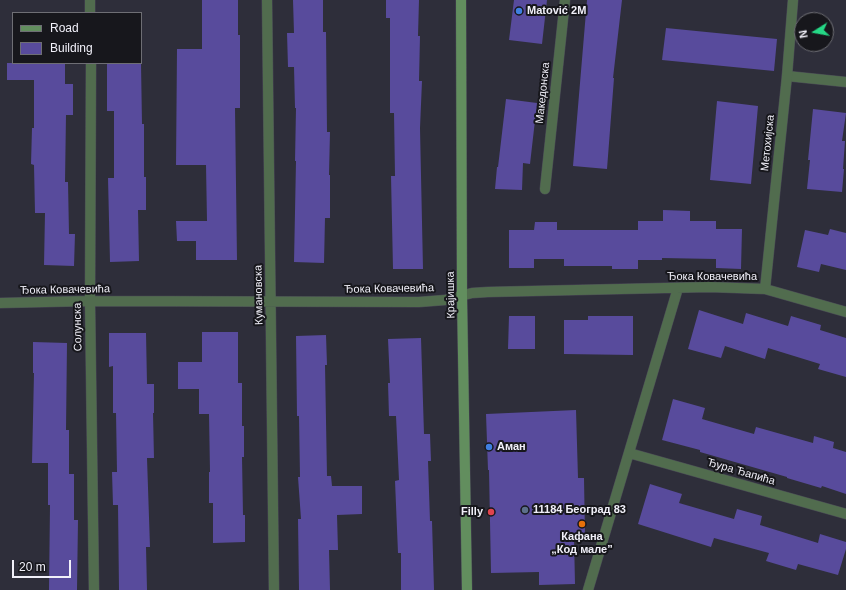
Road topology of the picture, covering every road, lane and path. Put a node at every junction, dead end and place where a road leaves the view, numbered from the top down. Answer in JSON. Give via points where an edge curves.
{"nodes":[{"id":1,"x":90,"y":0,"type":"edge"},
{"id":2,"x":267,"y":0,"type":"edge"},
{"id":3,"x":461,"y":0,"type":"edge"},
{"id":4,"x":565,"y":0,"type":"edge"},
{"id":5,"x":793,"y":0,"type":"edge"},
{"id":6,"x":90,"y":12,"type":"edge"},
{"id":7,"x":90,"y":64,"type":"edge"},
{"id":8,"x":787,"y":76,"type":"junction"},
{"id":9,"x":846,"y":82,"type":"edge"},
{"id":10,"x":545,"y":189,"type":"dead end"},
{"id":11,"x":678,"y":288,"type":"junction"},
{"id":12,"x":765,"y":289,"type":"junction"},
{"id":13,"x":462,"y":296,"type":"junction"},
{"id":14,"x":90,"y":300,"type":"junction"},
{"id":15,"x":271,"y":302,"type":"junction"},
{"id":16,"x":0,"y":303,"type":"edge"},
{"id":17,"x":846,"y":312,"type":"edge"},
{"id":18,"x":629,"y":453,"type":"junction"},
{"id":19,"x":846,"y":514,"type":"edge"},
{"id":20,"x":94,"y":590,"type":"edge"},
{"id":21,"x":274,"y":590,"type":"edge"},
{"id":22,"x":467,"y":590,"type":"edge"},
{"id":23,"x":588,"y":590,"type":"edge"}],
"edges":[{"from":1,"to":6,"type":"street"},
{"from":2,"to":15,"type":"street","name":"Кумановска"},
{"from":3,"to":13,"type":"main road","name":"Крајишка"},
{"from":4,"to":10,"type":"street","name":"Македонска"},
{"from":5,"to":8,"type":"street","name":"Метохијска"},
{"from":7,"to":14,"type":"street","name":"Солунска"},
{"from":8,"to":9,"type":"street"},
{"from":8,"to":12,"type":"street","name":"Метохијска"},
{"from":11,"to":12,"type":"street","name":"Ђока Ковачевића"},
{"from":11,"to":13,"type":"street","name":"Ђока Ковачевића","via":[[488,292]]},
{"from":11,"to":18,"type":"street"},
{"from":12,"to":17,"type":"street","name":"Ђока Ковачевића"},
{"from":13,"to":15,"type":"street","name":"Ђока Ковачевића","via":[[425,302]]},
{"from":13,"to":22,"type":"main road","name":"Крајишка"},
{"from":14,"to":15,"type":"street","name":"Ђока Ковачевића"},
{"from":14,"to":16,"type":"street","name":"Ђока Ковачевића"},
{"from":14,"to":20,"type":"street","name":"Солунска"},
{"from":15,"to":21,"type":"street","name":"Кумановска"},
{"from":18,"to":19,"type":"street","name":"Ђура Ђапића"},
{"from":18,"to":23,"type":"street"}]}
